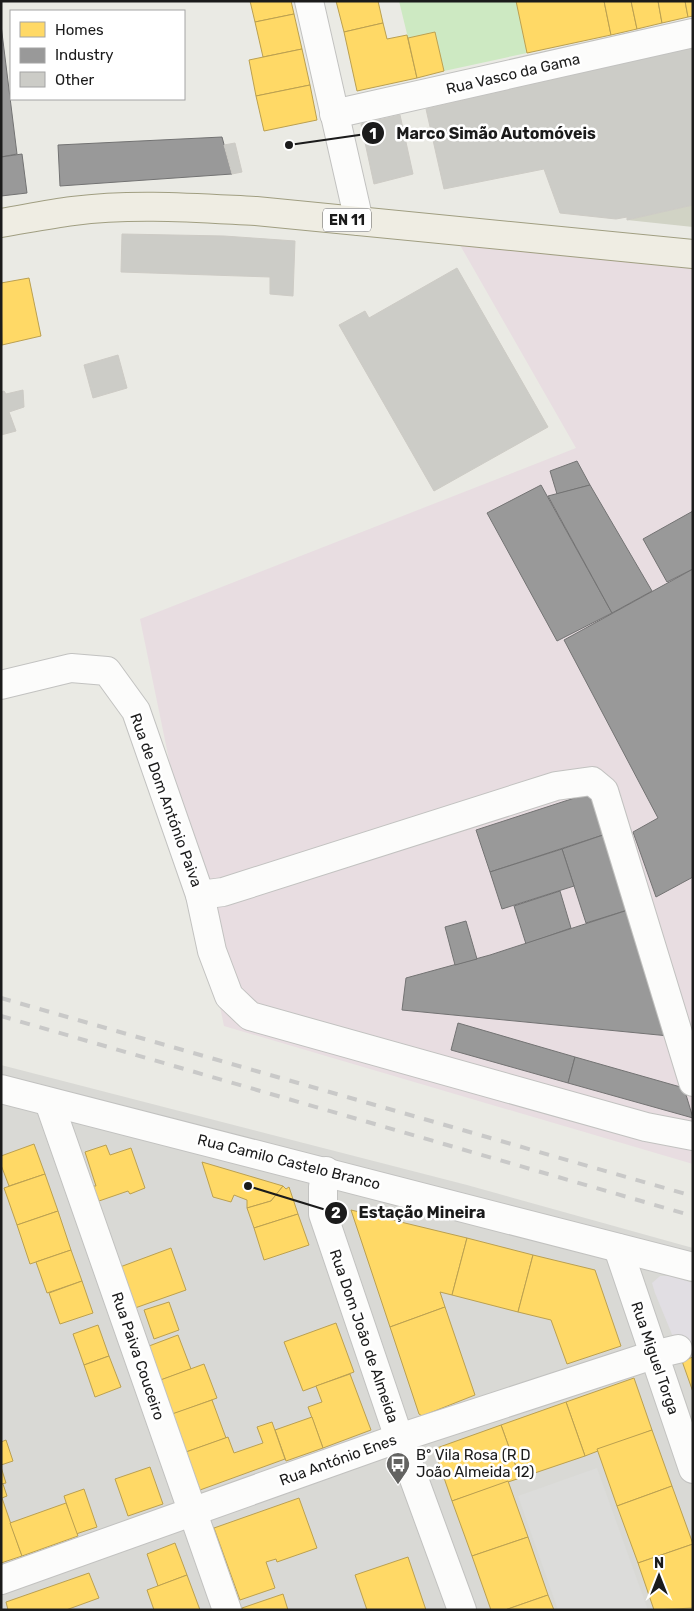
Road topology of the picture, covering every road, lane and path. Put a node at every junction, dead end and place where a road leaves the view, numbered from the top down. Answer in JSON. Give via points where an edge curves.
{"nodes":[{"id":1,"x":309,"y":1,"type":"edge"},
{"id":2,"x":693,"y":33,"type":"edge"},
{"id":3,"x":334,"y":114,"type":"junction"},
{"id":4,"x":359,"y":221,"type":"junction"},
{"id":5,"x":1,"y":224,"type":"edge"},
{"id":6,"x":693,"y":254,"type":"edge"},
{"id":7,"x":1,"y":686,"type":"edge"},
{"id":8,"x":200,"y":895,"type":"junction"},
{"id":9,"x":693,"y":1082,"type":"edge"},
{"id":10,"x":1,"y":1089,"type":"edge"},
{"id":11,"x":49,"y":1102,"type":"junction"},
{"id":12,"x":693,"y":1136,"type":"edge"},
{"id":13,"x":326,"y":1171,"type":"junction"},
{"id":14,"x":618,"y":1248,"type":"junction"},
{"id":15,"x":693,"y":1268,"type":"edge"},
{"id":16,"x":666,"y":1352,"type":"junction"},
{"id":17,"x":398,"y":1438,"type":"junction"},
{"id":18,"x":693,"y":1468,"type":"edge"},
{"id":19,"x":192,"y":1512,"type":"junction"},
{"id":20,"x":1,"y":1580,"type":"edge"},
{"id":21,"x":227,"y":1610,"type":"edge"},
{"id":22,"x":462,"y":1610,"type":"edge"}],
"edges":[{"from":1,"to":3,"type":"street"},
{"from":2,"to":3,"type":"street","name":"Rua Vasco da Gama"},
{"from":3,"to":4,"type":"street"},
{"from":4,"to":5,"type":"main road","number":"EN 11","via":[[256,211],[134,207],[74,211]]},
{"from":4,"to":6,"type":"main road","number":"EN 11"},
{"from":7,"to":8,"type":"street","name":"Rua de Dom António Paiva","via":[[71,668],[107,671],[136,711]]},
{"from":8,"to":9,"type":"street","via":[[223,892],[556,786],[592,781],[604,791]]},
{"from":8,"to":12,"type":"street","name":"Rua de Dom António Paiva","via":[[212,951],[229,996],[250,1016],[646,1128]]},
{"from":10,"to":11,"type":"street","name":"Rua Camilo Castelo Branco"},
{"from":11,"to":13,"type":"street","name":"Rua Camilo Castelo Branco"},
{"from":11,"to":19,"type":"street","name":"Rua Paiva Couceiro"},
{"from":13,"to":14,"type":"street","name":"Rua Camilo Castelo Branco"},
{"from":13,"to":17,"type":"street","name":"Rua Dom João de Almeida","via":[[323,1214]]},
{"from":14,"to":15,"type":"street","name":"Rua Camilo Castelo Branco"},
{"from":14,"to":16,"type":"street","name":"Rua Miguel Torga"},
{"from":16,"to":17,"type":"street","name":"Rua António Enes"},
{"from":16,"to":18,"type":"street","name":"Rua Miguel Torga"},
{"from":17,"to":19,"type":"street","name":"Rua António Enes"},
{"from":17,"to":22,"type":"street","name":"Rua Dom João de Almeida"},
{"from":19,"to":20,"type":"street","name":"Rua António Enes"},
{"from":19,"to":21,"type":"street","name":"Rua Paiva Couceiro"}]}
